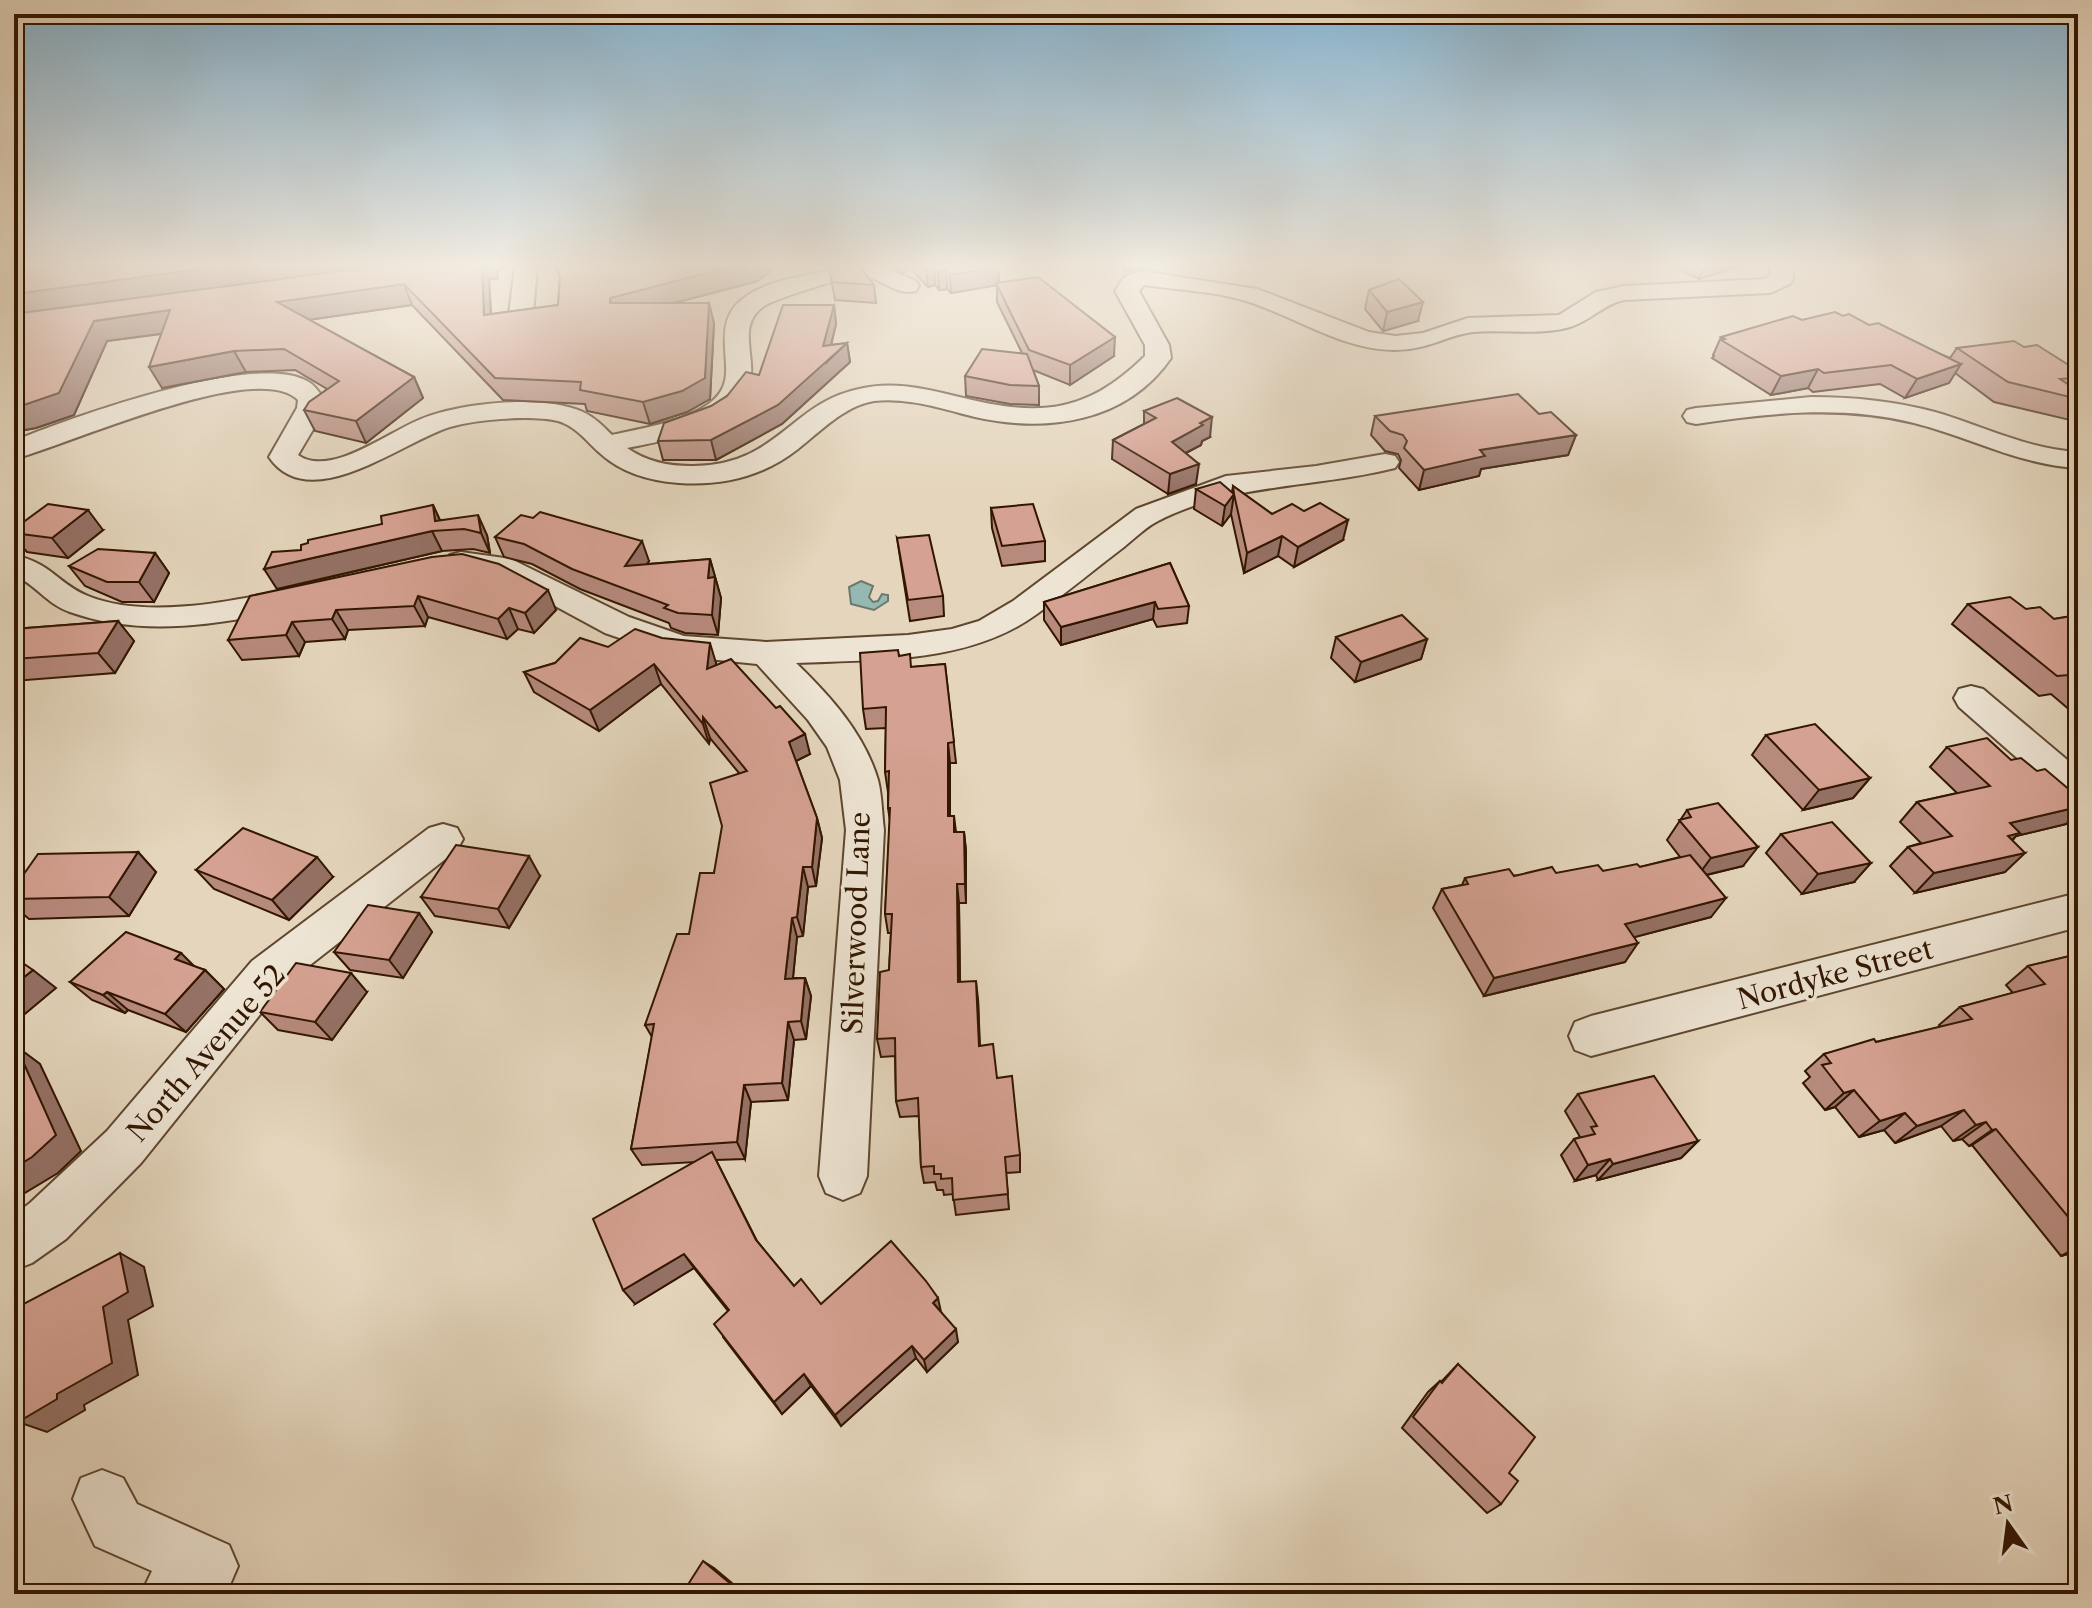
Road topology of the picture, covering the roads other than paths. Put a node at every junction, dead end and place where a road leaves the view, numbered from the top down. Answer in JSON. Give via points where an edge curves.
{"nodes":[{"id":1,"x":737,"y":342,"type":"edge"},
{"id":2,"x":1155,"y":342,"type":"edge"},
{"id":3,"x":1696,"y":416,"type":"dead end"},
{"id":4,"x":607,"y":444,"type":"junction"},
{"id":5,"x":14,"y":451,"type":"edge"},
{"id":6,"x":2078,"y":460,"type":"edge"},
{"id":7,"x":1385,"y":462,"type":"dead end"},
{"id":8,"x":14,"y":565,"type":"edge"},
{"id":9,"x":431,"y":566,"type":"edge"},
{"id":10,"x":329,"y":590,"type":"edge"},
{"id":11,"x":766,"y":653,"type":"junction"},
{"id":12,"x":1971,"y":698,"type":"dead end"},
{"id":13,"x":2078,"y":790,"type":"edge"},
{"id":14,"x":443,"y":839,"type":"dead end"},
{"id":15,"x":2078,"y":910,"type":"edge"},
{"id":16,"x":1591,"y":1036,"type":"dead end"},
{"id":17,"x":843,"y":1176,"type":"dead end"},
{"id":18,"x":14,"y":1245,"type":"edge"},
{"id":19,"x":102,"y":1499,"type":"dead end"},
{"id":20,"x":172,"y":1594,"type":"edge"}],
"edges":[{"from":1,"to":4,"type":"street","via":[[739,378],[732,395],[716,409],[687,423]]},
{"from":2,"to":4,"type":"street","via":[[1158,358],[1106,402],[1082,413],[1023,418],[928,397],[875,393],[831,407],[759,462],[705,474],[647,468]]},
{"from":3,"to":6,"type":"street","via":[[1797,404],[1883,409],[1923,417],[2035,456]]},
{"from":4,"to":5,"type":"street","via":[[572,416],[449,418],[420,426],[366,458],[310,472],[291,467],[283,457],[285,446],[312,410],[311,399],[297,386],[274,382],[213,389],[114,414]]},
{"from":7,"to":11,"type":"street","via":[[1226,485],[1146,515],[991,629],[908,646]]},
{"from":8,"to":10,"type":"street","via":[[43,575],[55,591],[78,604],[122,615],[232,610]]},
{"from":9,"to":11,"type":"street","via":[[473,561],[500,566],[617,625],[681,647]]},
{"from":11,"to":17,"type":"street","name":"Silverwood Lane","via":[[837,732],[859,779],[865,830]]},
{"from":12,"to":13,"type":"street"},
{"from":14,"to":18,"type":"street","name":"North Avenue 52","via":[[267,974],[124,1147],[48,1221]]},
{"from":15,"to":16,"type":"street","name":"Nordyke Street"},
{"from":19,"to":20,"type":"street","via":[[116,1525],[208,1566]]}]}
